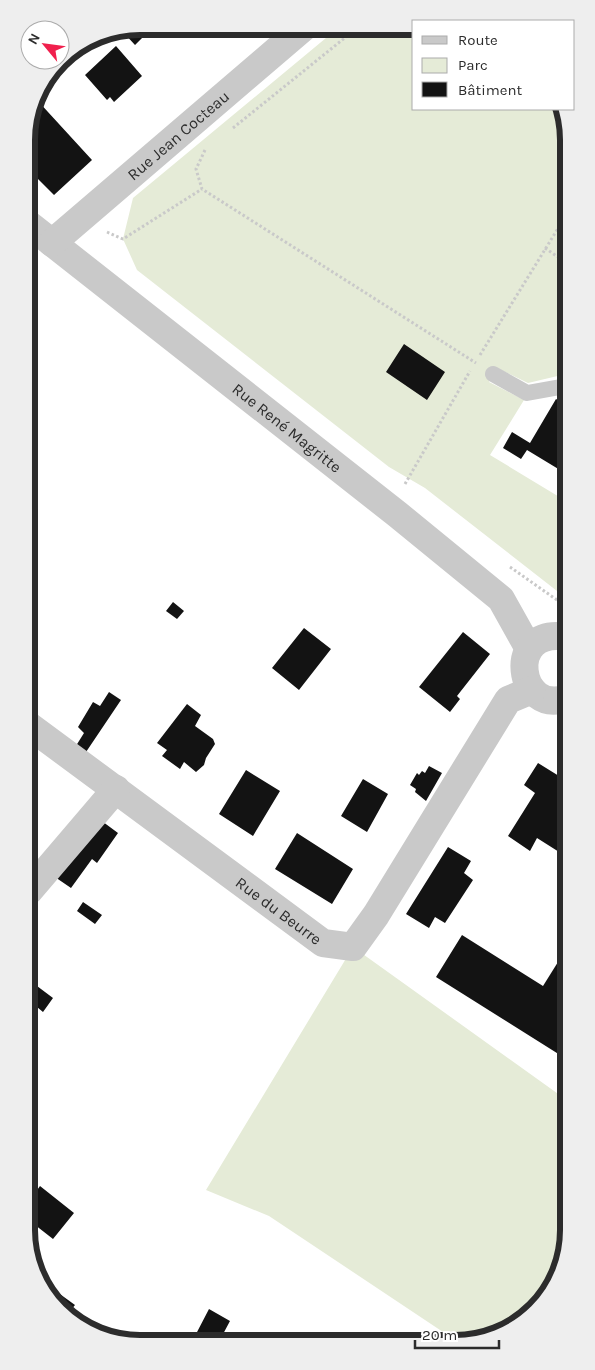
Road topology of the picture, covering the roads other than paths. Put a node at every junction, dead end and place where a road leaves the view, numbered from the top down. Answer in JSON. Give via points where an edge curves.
{"nodes":[{"id":1,"x":294,"y":35,"type":"edge"},
{"id":2,"x":35,"y":229,"type":"edge"},
{"id":3,"x":52,"y":243,"type":"junction"},
{"id":4,"x":493,"y":374,"type":"road end"},
{"id":5,"x":560,"y":387,"type":"edge"},
{"id":6,"x":560,"y":636,"type":"edge"},
{"id":7,"x":529,"y":649,"type":"junction"},
{"id":8,"x":532,"y":690,"type":"junction"},
{"id":9,"x":560,"y":700,"type":"edge"},
{"id":10,"x":35,"y":730,"type":"edge"},
{"id":11,"x":116,"y":789,"type":"junction"},
{"id":12,"x":35,"y":884,"type":"edge"}],
"edges":[{"from":1,"to":3,"type":"street","name":"Rue Jean Cocteau"},
{"from":2,"to":3,"type":"street","name":"Rue René Magritte"},
{"from":3,"to":7,"type":"street","name":"Rue René Magritte","via":[[501,599]]},
{"from":4,"to":5,"type":"lane","via":[[527,393]]},
{"from":6,"to":7,"type":"street","via":[[546,636]]},
{"from":7,"to":8,"type":"street","via":[[523,670]]},
{"from":8,"to":9,"type":"street","via":[[551,700]]},
{"from":8,"to":11,"type":"street","name":"Rue du Beurre","via":[[508,700],[353,947],[323,943]]},
{"from":10,"to":11,"type":"street","name":"Rue du Beurre"},
{"from":11,"to":12,"type":"street"}]}
